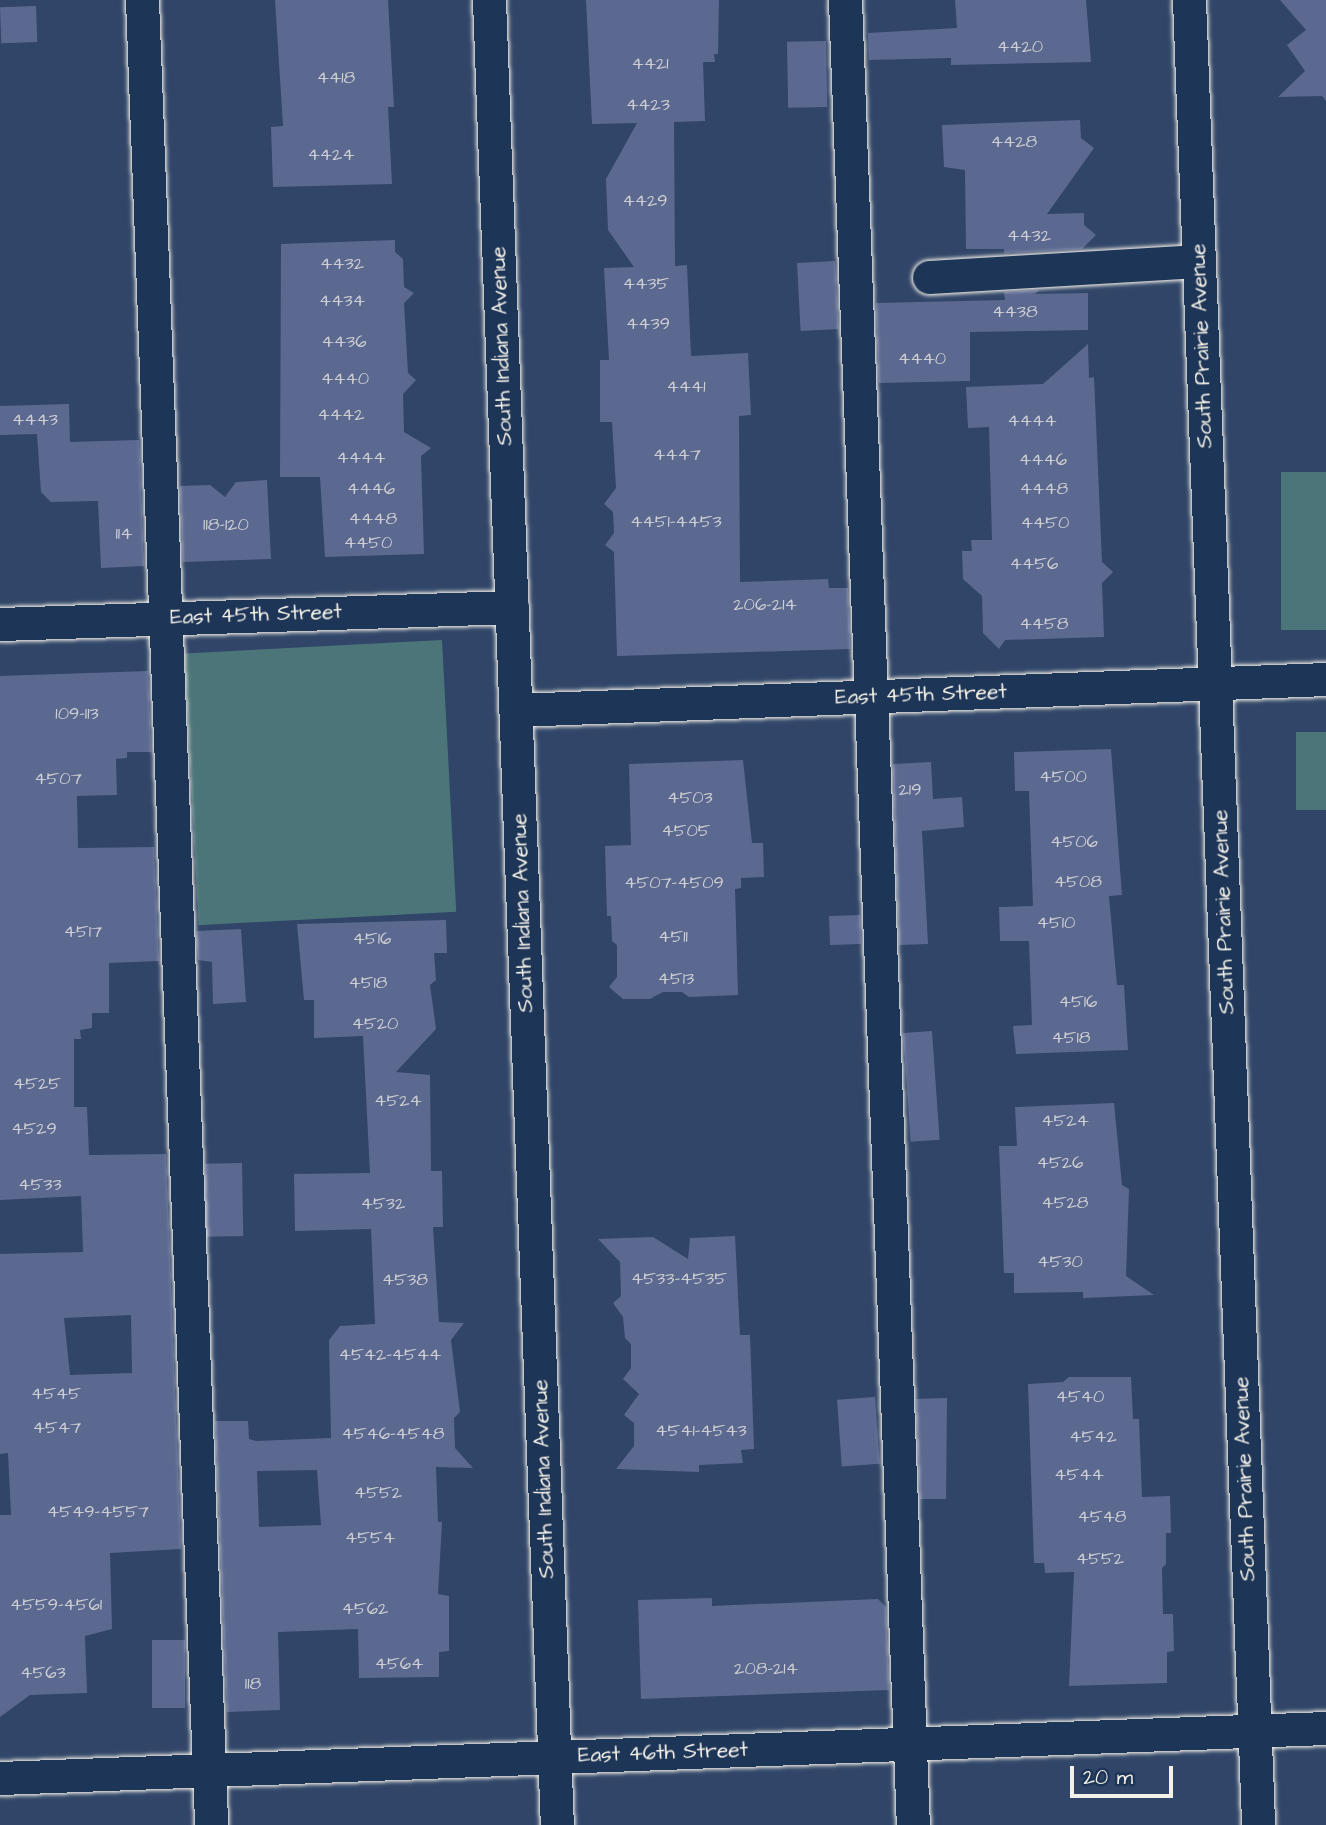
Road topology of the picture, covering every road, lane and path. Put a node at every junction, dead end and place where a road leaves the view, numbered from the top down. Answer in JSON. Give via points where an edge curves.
{"nodes":[{"id":1,"x":142,"y":0,"type":"edge"},
{"id":2,"x":489,"y":0,"type":"edge"},
{"id":3,"x":845,"y":0,"type":"edge"},
{"id":4,"x":1189,"y":0,"type":"edge"},
{"id":5,"x":1199,"y":261,"type":"junction"},
{"id":6,"x":929,"y":277,"type":"dead end"},
{"id":7,"x":512,"y":607,"type":"junction"},
{"id":8,"x":163,"y":618,"type":"junction"},
{"id":9,"x":0,"y":624,"type":"edge"},
{"id":10,"x":1326,"y":679,"type":"edge"},
{"id":11,"x":1215,"y":683,"type":"junction"},
{"id":12,"x":874,"y":696,"type":"junction"},
{"id":13,"x":516,"y":710,"type":"junction"},
{"id":14,"x":1326,"y":1728,"type":"edge"},
{"id":15,"x":1254,"y":1731,"type":"junction"},
{"id":16,"x":909,"y":1744,"type":"junction"},
{"id":17,"x":554,"y":1757,"type":"junction"},
{"id":18,"x":208,"y":1770,"type":"junction"},
{"id":19,"x":0,"y":1777,"type":"edge"},
{"id":20,"x":211,"y":1825,"type":"edge"},
{"id":21,"x":557,"y":1825,"type":"edge"},
{"id":22,"x":913,"y":1825,"type":"edge"},
{"id":23,"x":1258,"y":1825,"type":"edge"}],
"edges":[{"from":1,"to":8,"type":"street"},
{"from":2,"to":7,"type":"street","name":"South Indiana Avenue"},
{"from":3,"to":12,"type":"street"},
{"from":4,"to":5,"type":"street","name":"South Prairie Avenue"},
{"from":5,"to":6,"type":"street"},
{"from":5,"to":11,"type":"street","name":"South Prairie Avenue"},
{"from":7,"to":8,"type":"street","name":"East 45th Street"},
{"from":7,"to":13,"type":"street","name":"South Indiana Avenue"},
{"from":8,"to":9,"type":"street","name":"East 45th Street"},
{"from":8,"to":18,"type":"street"},
{"from":10,"to":11,"type":"street","name":"East 45th Street"},
{"from":11,"to":12,"type":"street","name":"East 45th Street"},
{"from":11,"to":15,"type":"street","name":"South Prairie Avenue"},
{"from":12,"to":13,"type":"street","name":"East 45th Street"},
{"from":12,"to":16,"type":"street"},
{"from":13,"to":17,"type":"street","name":"South Indiana Avenue"},
{"from":14,"to":15,"type":"street","name":"East 46th Street"},
{"from":15,"to":16,"type":"street","name":"East 46th Street"},
{"from":15,"to":23,"type":"street","name":"South Prairie Avenue"},
{"from":16,"to":17,"type":"street","name":"East 46th Street"},
{"from":16,"to":22,"type":"street"},
{"from":17,"to":18,"type":"street","name":"East 46th Street"},
{"from":17,"to":21,"type":"street","name":"South Indiana Avenue"},
{"from":18,"to":19,"type":"street","name":"East 46th Street"},
{"from":18,"to":20,"type":"street"}]}
